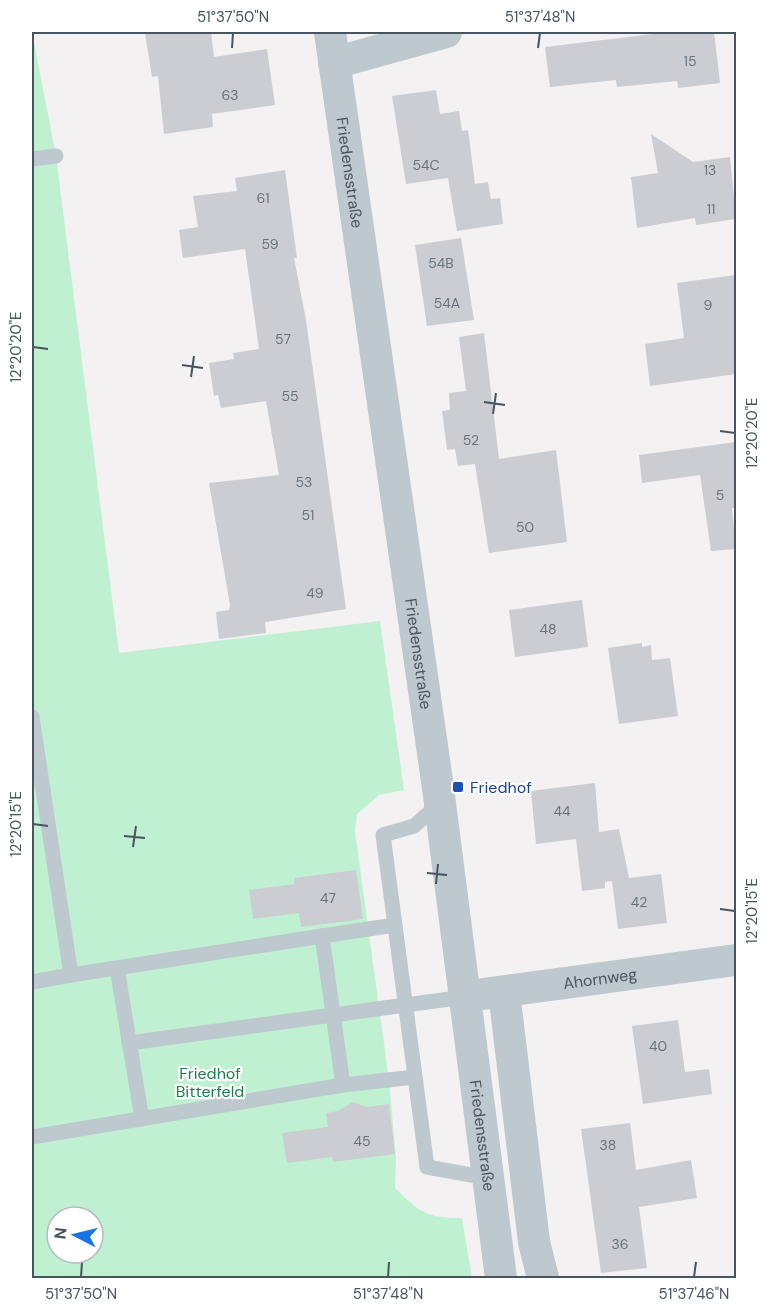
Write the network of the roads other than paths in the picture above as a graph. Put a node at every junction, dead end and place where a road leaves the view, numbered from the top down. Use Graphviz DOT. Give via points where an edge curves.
graph roads {
  1 [pos="330,32"];
  2 [pos="446,32"];
  3 [pos="334,63"];
  4 [pos="56,156"];
  5 [pos="32,159"];
  6 [pos="32,717"];
  7 [pos="440,803"];
  8 [pos="395,925"];
  9 [pos="322,936"];
  10 [pos="736,960"];
  11 [pos="117,968"];
  12 [pos="71,975"];
  13 [pos="32,982"];
  14 [pos="504,992"];
  15 [pos="464,997"];
  16 [pos="405,1005"];
  17 [pos="333,1015"];
  18 [pos="129,1043"];
  19 [pos="415,1077"];
  20 [pos="343,1085"];
  21 [pos="142,1119"];
  22 [pos="32,1137"];
  23 [pos="488,1178"];
  24 [pos="501,1278"];
  25 [pos="543,1278"];
  1 -- 3 [label="street, Friedensstraße"];
  2 -- 3 [label="street"];
  3 -- 7 [label="street, Friedensstraße"];
  4 -- 5 [label="lane"];
  6 -- 12 [label="lane"];
  7 -- 8 [label="lane" via="414,826 383,835"];
  7 -- 15 [label="street, Friedensstraße"];
  8 -- 9 [label="lane"];
  8 -- 16 [label="lane"];
  9 -- 11 [label="lane"];
  9 -- 17 [label="lane"];
  10 -- 14 [label="street, Ahornweg"];
  11 -- 12 [label="lane"];
  11 -- 18 [label="lane"];
  12 -- 13 [label="lane"];
  14 -- 15 [label="street, Ahornweg"];
  14 -- 25 [label="street" via="534,1242"];
  15 -- 16 [label="lane"];
  15 -- 23 [label="street, Friedensstraße"];
  16 -- 17 [label="lane"];
  16 -- 19 [label="lane"];
  17 -- 18 [label="lane"];
  17 -- 20 [label="lane"];
  18 -- 21 [label="lane"];
  19 -- 20 [label="lane"];
  19 -- 23 [label="lane" via="428,1167"];
  20 -- 21 [label="lane"];
  21 -- 22 [label="lane"];
  23 -- 24 [label="street, Friedensstraße"];
}
